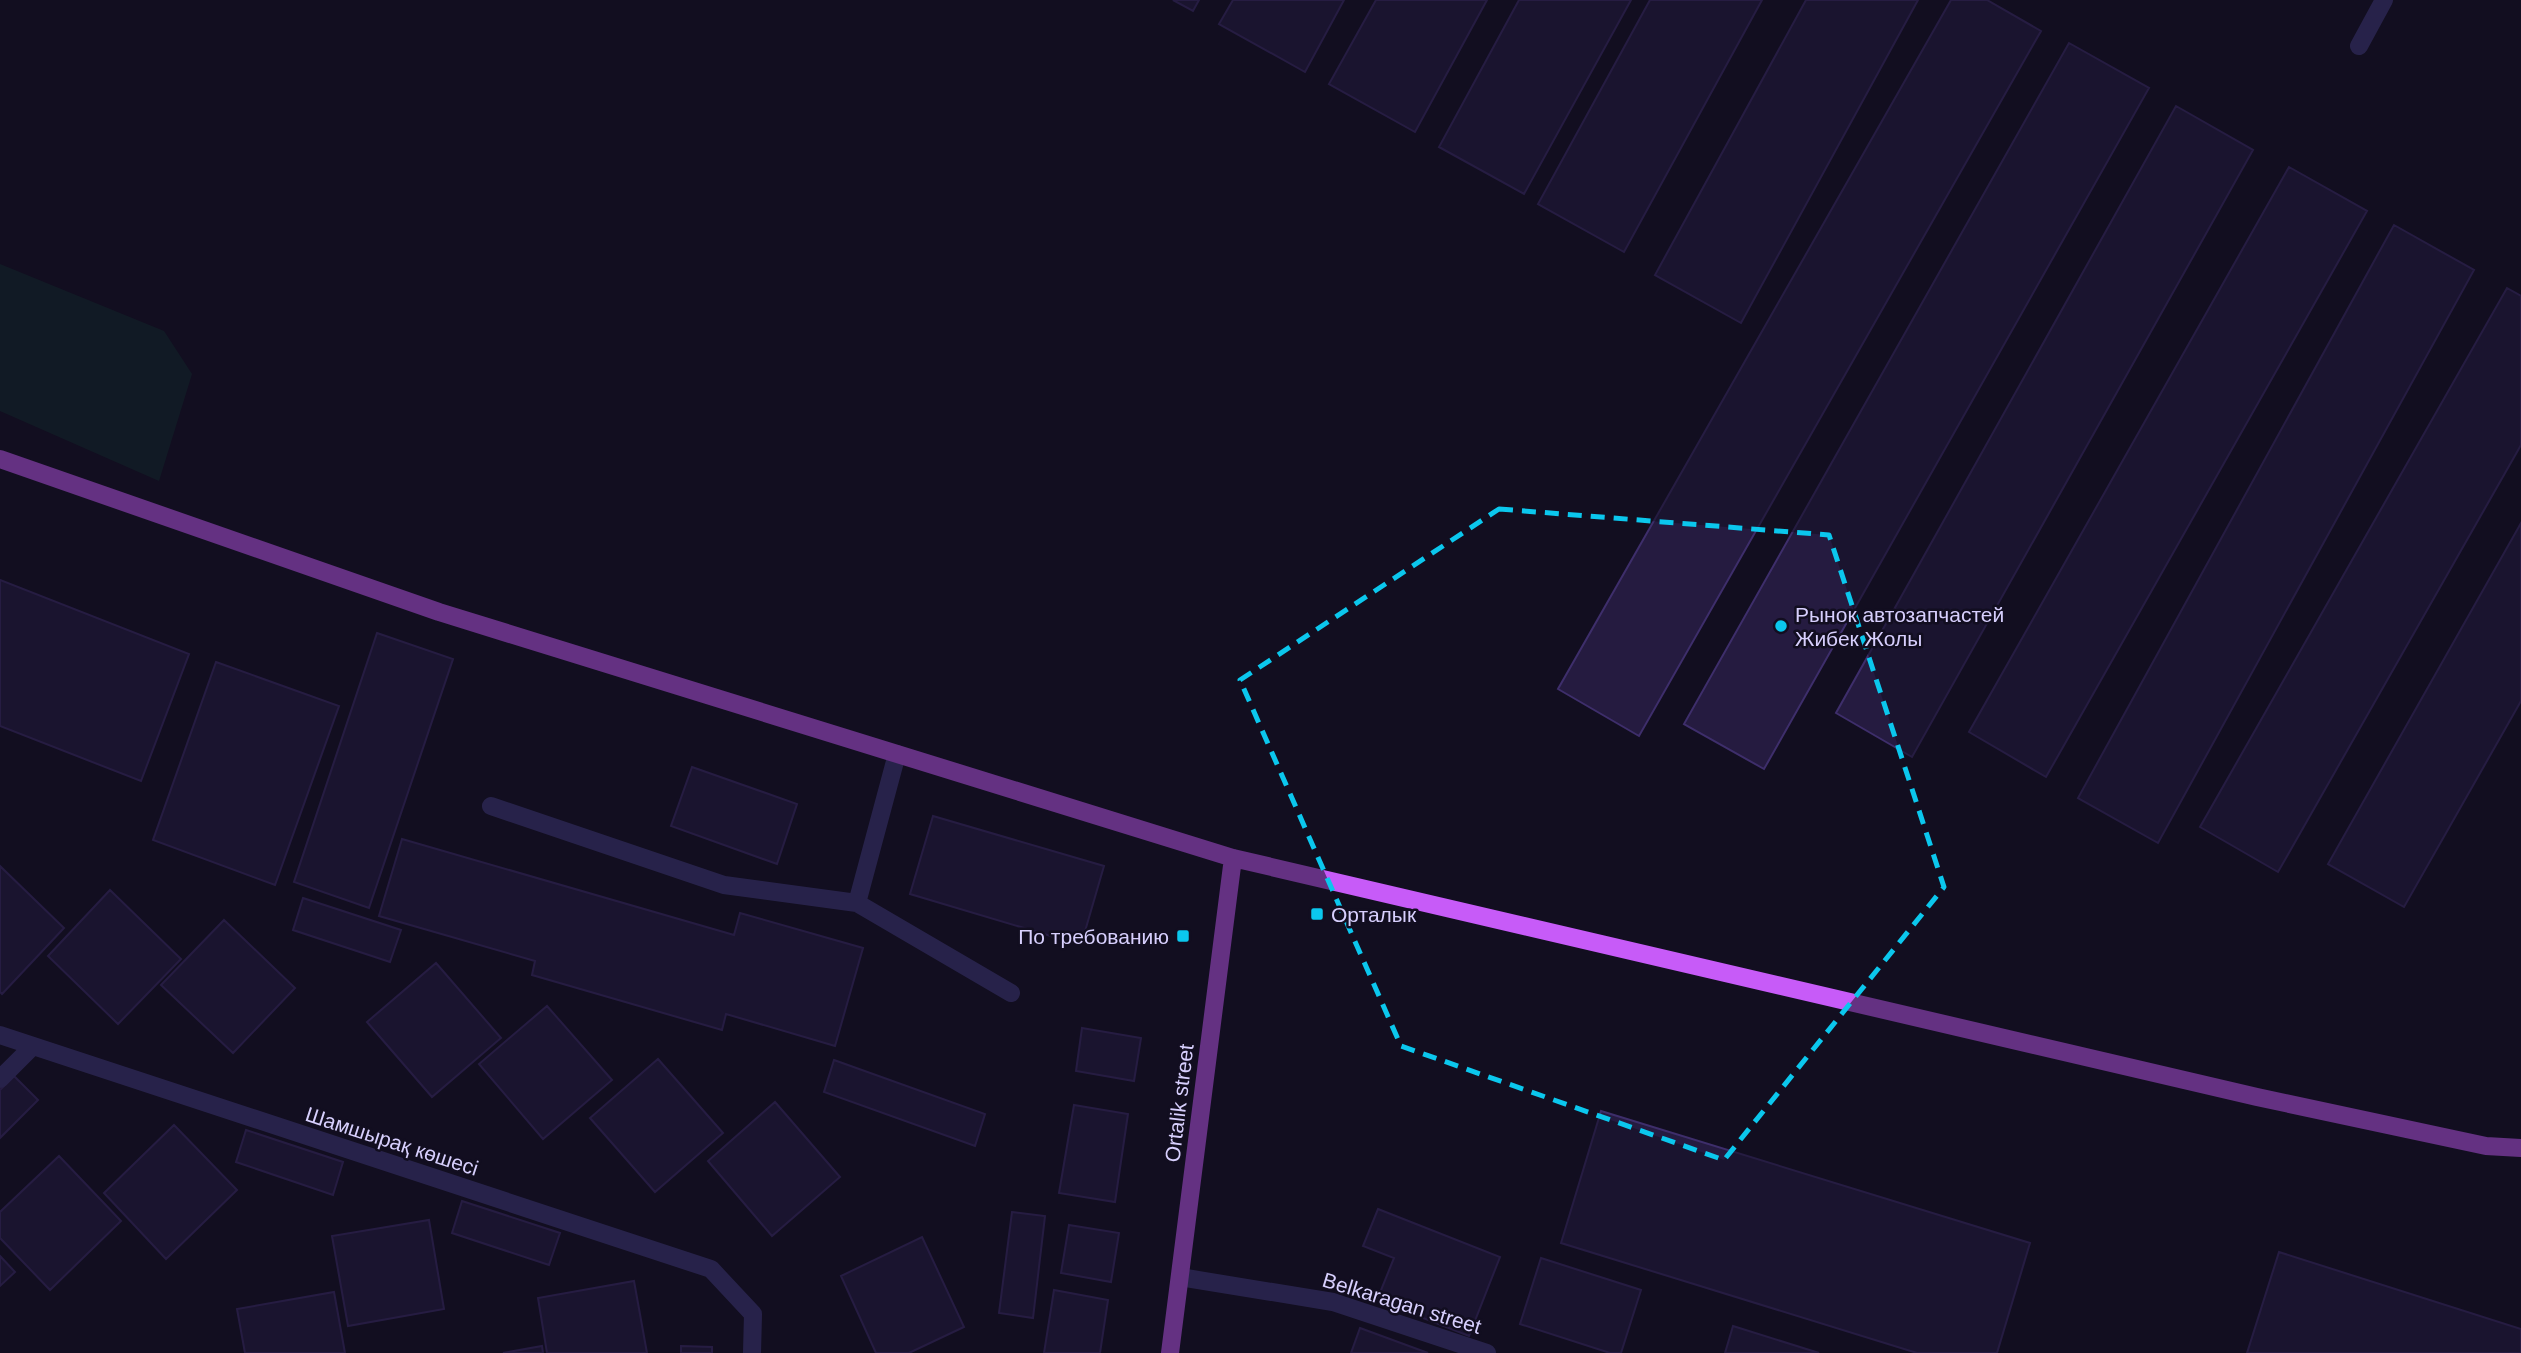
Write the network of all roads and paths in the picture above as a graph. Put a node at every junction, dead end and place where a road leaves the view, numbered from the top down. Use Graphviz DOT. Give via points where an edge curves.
graph roads {
  1 [pos="2384,0"];
  2 [pos="2359,46"];
  3 [pos="0,460"];
  4 [pos="897,754"];
  5 [pos="491,806"];
  6 [pos="1233,858"];
  7 [pos="857,903"];
  8 [pos="1011,993"];
  9 [pos="0,1035"];
  10 [pos="32,1047"];
  11 [pos="0,1079"];
  12 [pos="2521,1149"];
  13 [pos="1180,1277"];
  14 [pos="752,1353"];
  15 [pos="1170,1353"];
  16 [pos="1487,1353"];
  1 -- 2 [label="street"];
  3 -- 4 [label="main road" via="439,612"];
  4 -- 6 [label="main road"];
  4 -- 7 [label="street"];
  5 -- 7 [label="street" via="724,885"];
  6 -- 12 [label="main road" via="2256,1097 2486,1146"];
  6 -- 13 [label="main road, Ortalik street"];
  7 -- 8 [label="street"];
  9 -- 10 [label="street, Шамшырақ көшесі"];
  10 -- 11 [label="street"];
  10 -- 14 [label="street, Шамшырақ көшесі" via="711,1269 754,1314"];
  13 -- 15 [label="main road, Ortalik street"];
  13 -- 16 [label="street, Belkaragan street" via="1333,1303"];
}
